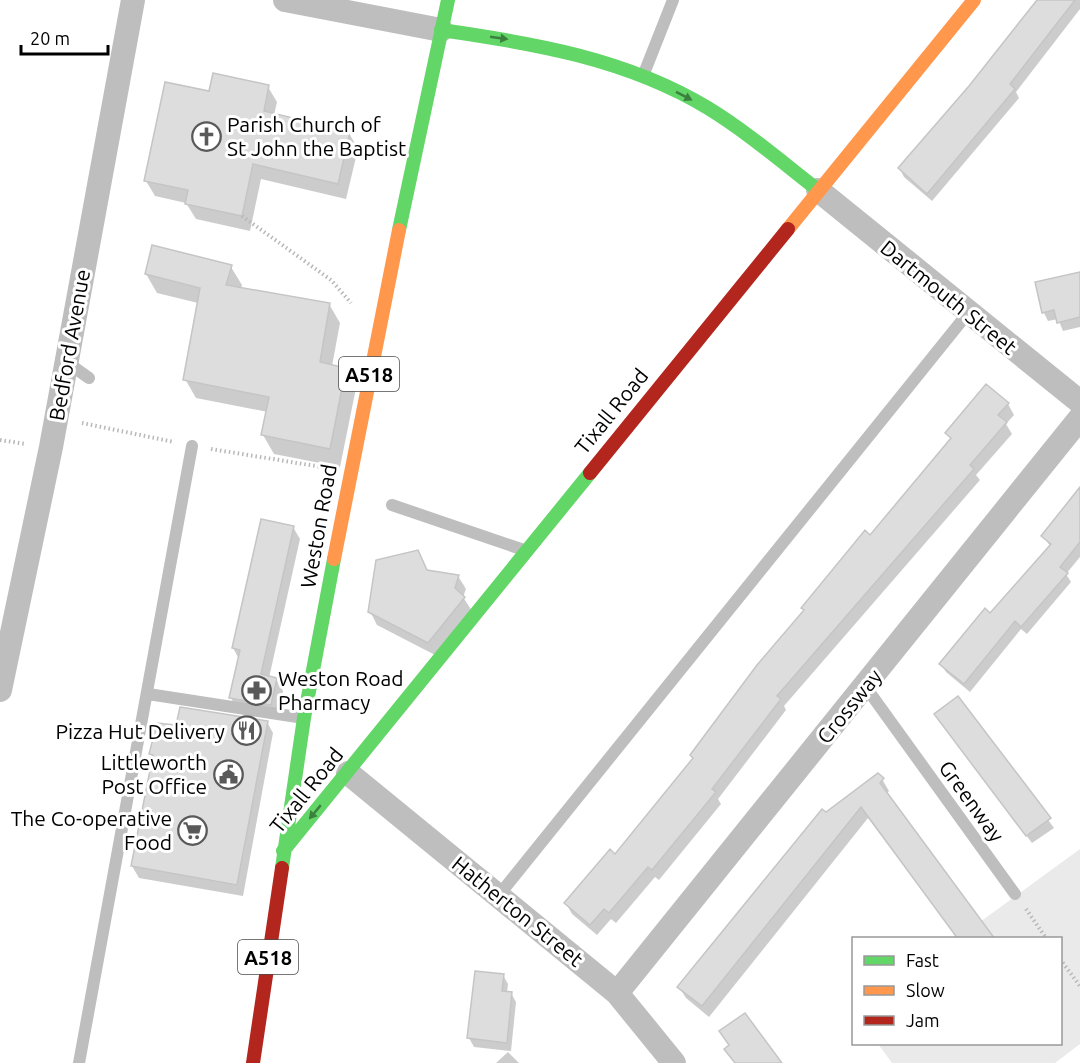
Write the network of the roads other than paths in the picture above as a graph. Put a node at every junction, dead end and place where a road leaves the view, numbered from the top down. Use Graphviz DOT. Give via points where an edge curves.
graph roads {
  1 [pos="133,0"];
  2 [pos="285,0"];
  3 [pos="448,0"];
  4 [pos="673,0"];
  5 [pos="974,0"];
  6 [pos="441,30"];
  7 [pos="643,77"];
  8 [pos="818,190"];
  9 [pos="968,313"];
  10 [pos="65,362"];
  11 [pos="89,378"];
  12 [pos="1080,402"];
  13 [pos="1080,418"];
  14 [pos="192,446"];
  15 [pos="392,505"];
  16 [pos="525,550"];
  17 [pos="865,686"];
  18 [pos="0,690"];
  19 [pos="148,694"];
  20 [pos="304,718"];
  21 [pos="348,773"];
  22 [pos="283,851"];
  23 [pos="1015,894"];
  24 [pos="499,895"];
  25 [pos="617,993"];
  26 [pos="79,1063"];
  27 [pos="253,1063"];
  28 [pos="674,1063"];
  1 -- 10 [label="street, Bedford Avenue"];
  2 -- 6 [label="street"];
  3 -- 6 [label="main road, Weston Road / A518"];
  4 -- 7 [label="lane"];
  5 -- 8 [label="main road, Tixall Road"];
  6 -- 7 [label="main road, one-way" via="515,40"];
  6 -- 20 [label="main road, Weston Road / A518" via="377,333"];
  7 -- 8 [label="main road, one-way" via="708,108"];
  8 -- 9 [label="street, Dartmouth Street"];
  8 -- 16 [label="main road, Tixall Road"];
  9 -- 12 [label="street, Dartmouth Street"];
  9 -- 24 [label="lane"];
  10 -- 11 [label="lane"];
  10 -- 18 [label="street, Bedford Avenue"];
  13 -- 17 [label="street, Crossway"];
  14 -- 19 [label="lane"];
  15 -- 16 [label="lane"];
  16 -- 21 [label="main road, Tixall Road"];
  17 -- 23 [label="lane, Greenway"];
  17 -- 25 [label="street, Crossway"];
  19 -- 20 [label="lane"];
  19 -- 26 [label="lane"];
  20 -- 22 [label="main road, Weston Road / A518"];
  21 -- 22 [label="main road, Tixall Road, one-way"];
  21 -- 24 [label="street, Hatherton Street"];
  22 -- 27 [label="main road, Weston Road / A518"];
  24 -- 25 [label="street, Hatherton Street"];
  25 -- 28 [label="street, Hatherton Street"];
}
